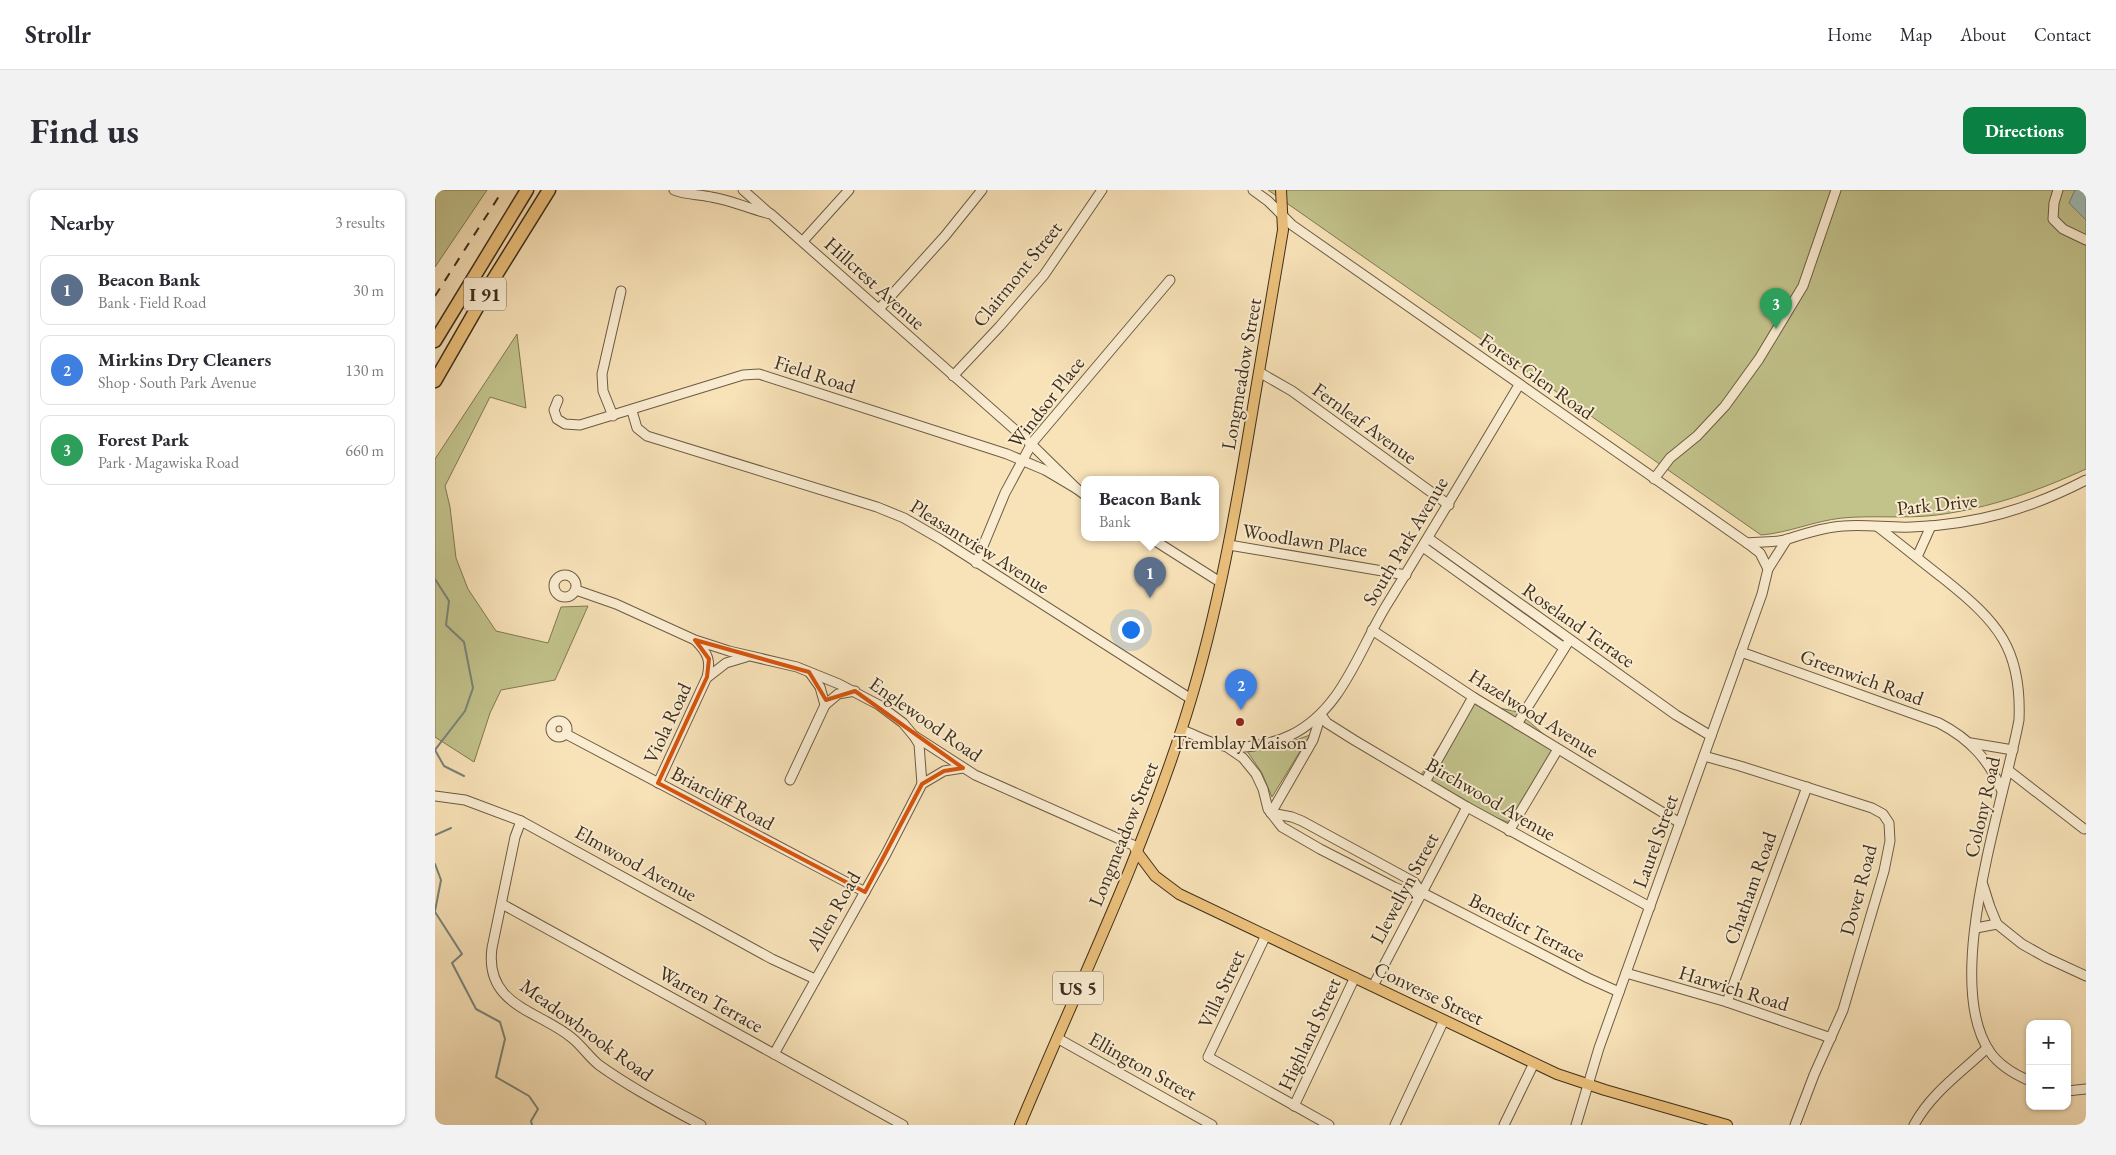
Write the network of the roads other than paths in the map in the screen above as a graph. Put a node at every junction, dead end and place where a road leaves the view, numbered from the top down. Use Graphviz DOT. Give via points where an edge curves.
graph roads {
  1 [pos="527,190"];
  2 [pos="549,190"];
  3 [pos="673,190"];
  4 [pos="743,190"];
  5 [pos="849,190"];
  6 [pos="982,190"];
  7 [pos="1102,190"];
  8 [pos="1253,190"];
  9 [pos="1281,190"];
  10 [pos="1836,190"];
  11 [pos="2058,190"];
  12 [pos="771,214"];
  13 [pos="1281,214"];
  14 [pos="2086,240"];
  15 [pos="803,241"];
  16 [pos="1170,280"];
  17 [pos="621,291"];
  18 [pos="879,309"];
  19 [pos="435,341"];
  20 [pos="1259,372"];
  21 [pos="953,376"];
  22 [pos="435,381"];
  23 [pos="1519,384"];
  24 [pos="558,400"];
  25 [pos="631,411"];
  26 [pos="613,416"];
  27 [pos="1031,444"];
  28 [pos="1022,461"];
  29 [pos="1654,479"];
  30 [pos="2086,480"];
  31 [pos="1077,489"];
  32 [pos="1081,492"];
  33 [pos="1449,505"];
  34 [pos="1878,526"];
  35 [pos="1931,526"];
  36 [pos="1428,538"];
  37 [pos="1787,540"];
  38 [pos="1155,541"];
  39 [pos="1747,543"];
  40 [pos="1229,545"];
  41 [pos="1423,547"];
  42 [pos="1917,557"];
  43 [pos="976,563"];
  44 [pos="1768,569"];
  45 [pos="1406,574"];
  46 [pos="1221,582"];
  47 [pos="575,590"];
  48 [pos="1372,630"];
  49 [pos="695,640"];
  50 [pos="1567,644"];
  51 [pos="1741,652"];
  52 [pos="753,656"];
  53 [pos="809,672"];
  54 [pos="707,677"];
  55 [pos="855,691"];
  56 [pos="1473,697"];
  57 [pos="1191,699"];
  58 [pos="825,705"];
  59 [pos="1321,715"];
  60 [pos="1517,724"];
  61 [pos="1182,730"];
  62 [pos="566,734"];
  63 [pos="913,734"];
  64 [pos="1711,736"];
  65 [pos="1969,742"];
  66 [pos="1227,747"];
  67 [pos="1558,749"];
  68 [pos="2013,750"];
  69 [pos="1704,756"];
  70 [pos="963,768"];
  71 [pos="2008,770"];
  72 [pos="790,780"];
  73 [pos="1425,782"];
  74 [pos="658,783"];
  75 [pos="922,784"];
  76 [pos="1807,787"];
  77 [pos="2002,791"];
  78 [pos="435,796"];
  79 [pos="1467,807"];
  80 [pos="1271,813"];
  81 [pos="521,821"];
  82 [pos="1680,823"];
  83 [pos="2085,828"];
  84 [pos="1509,831"];
  85 [pos="1137,852"];
  86 [pos="1983,884"];
  87 [pos="865,892"];
  88 [pos="1421,892"];
  89 [pos="502,904"];
  90 [pos="1650,907"];
  91 [pos="1997,924"];
  92 [pos="1975,928"];
  93 [pos="1266,935"];
  94 [pos="1626,973"];
  95 [pos="2086,976"];
  96 [pos="1355,977"];
  97 [pos="815,979"];
  98 [pos="1373,986"];
  99 [pos="1619,992"];
  100 [pos="1727,1002"];
  101 [pos="1445,1020"];
  102 [pos="1057,1038"];
  103 [pos="1831,1038"];
  104 [pos="1987,1048"];
  105 [pos="774,1054"];
  106 [pos="1534,1063"];
  107 [pos="2026,1079"];
  108 [pos="1587,1085"];
  109 [pos="2086,1089"];
  110 [pos="2071,1091"];
  111 [pos="1295,1106"];
  112 [pos="701,1125"];
  113 [pos="903,1125"];
  114 [pos="1020,1125"];
  115 [pos="1212,1125"];
  116 [pos="1329,1125"];
  117 [pos="1395,1125"];
  118 [pos="1504,1125"];
  119 [pos="1576,1125"];
  120 [pos="1727,1125"];
  121 [pos="1795,1125"];
  122 [pos="1914,1125"];
  1 -- 19 [label="highway, I 91"];
  2 -- 22 [label="highway, I 91"];
  3 -- 12 [label="street, Hillcrest Avenue" via="711,196"];
  4 -- 12 [label="street"];
  5 -- 15 [label="street"];
  6 -- 18 [label="street"];
  7 -- 21 [label="street, Clairmont Street" via="1043,275"];
  8 -- 13 [label="street, Forest Glen Road"];
  9 -- 13 [label="main road, Longmeadow Street / US 5"];
  10 -- 29 [label="street" via="1803,286 1759,359 1707,427"];
  11 -- 14 [label="street" via="2053,219 2063,229"];
  12 -- 15 [label="street, Hillcrest Avenue"];
  13 -- 20 [label="main road, Longmeadow Street / US 5" via="1283,230"];
  13 -- 23 [label="street, Forest Glen Road" via="1291,225"];
  15 -- 18 [label="street, Hillcrest Avenue"];
  16 -- 27 [label="street, Windsor Place"];
  17 -- 26 [label="street" via="602,374 603,391"];
  18 -- 21 [label="street, Hillcrest Avenue"];
  20 -- 33 [label="street, Fernleaf Avenue" via="1292,391"];
  20 -- 40 [label="main road, Longmeadow Street / US 5"];
  21 -- 27 [label="street, Hillcrest Avenue"];
  23 -- 29 [label="street, Forest Glen Road"];
  23 -- 33 [label="street, South Park Avenue"];
  24 -- 26 [label="street, Field Road" via="555,415 565,424 579,425"];
  25 -- 26 [label="street, Field Road"];
  25 -- 28 [label="street, Field Road" via="753,374"];
  25 -- 43 [label="street, Pleasantview Avenue" via="637,428 647,436 893,513"];
  27 -- 28 [label="street, Windsor Place"];
  27 -- 31 [label="street, Field Road"];
  28 -- 31 [label="street, Field Road"];
  28 -- 43 [label="street, Windsor Place"];
  29 -- 39 [label="street, Forest Glen Road"];
  30 -- 35 [label="street, Park Drive" via="2021,509"];
  31 -- 32 [label="street, Field Road"];
  33 -- 36 [label="street, South Park Avenue"];
  34 -- 35 [label="street, Park Drive"];
  34 -- 37 [label="street, Park Drive" via="1844,526 1796,535"];
  34 -- 42 [label="street, Colony Road"];
  35 -- 42 [label="street"];
  36 -- 41 [label="street, South Park Avenue"];
  36 -- 50 [label="street, Roseland Terrace"];
  37 -- 39 [label="street, Park Drive"];
  37 -- 44 [label="street"];
  38 -- 46 [label="street"];
  39 -- 44 [label="street, Forest Glen Road" via="1760,553"];
  40 -- 45 [label="street, Woodlawn Place"];
  40 -- 46 [label="main road, Longmeadow Street / US 5"];
  41 -- 45 [label="street, South Park Avenue"];
  41 -- 50 [label="street"];
  42 -- 68 [label="street, Colony Road" via="1983,612 2010,654 2017,673 2020,699"];
  43 -- 57 [label="street, Pleasantview Avenue"];
  44 -- 51 [label="street, Laurel Street"];
  45 -- 48 [label="street, South Park Avenue"];
  46 -- 57 [label="main road, Longmeadow Street / US 5"];
  47 -- 49 [label="street, Englewood Road" via="616,604"];
  48 -- 56 [label="street, Hazelwood Avenue"];
  48 -- 59 [label="street, South Park Avenue" via="1344,685"];
  49 -- 52 [label="street, Englewood Road"];
  49 -- 54 [label="street, Viola Road" via="709,658"];
  50 -- 60 [label="street"];
  50 -- 64 [label="street, Roseland Terrace"];
  51 -- 64 [label="street, Laurel Street"];
  51 -- 65 [label="street, Greenwich Road" via="1939,723"];
  52 -- 53 [label="street, Englewood Road"];
  52 -- 54 [label="street, Viola Road" via="726,663"];
  53 -- 55 [label="street, Englewood Road"];
  53 -- 58 [label="street" via="821,688"];
  54 -- 74 [label="street, Viola Road"];
  55 -- 58 [label="street" via="838,694"];
  55 -- 63 [label="street, Englewood Road" via="895,716"];
  56 -- 60 [label="street, Hazelwood Avenue"];
  56 -- 73 [label="street"];
  57 -- 61 [label="main road, Longmeadow Street / US 5"];
  58 -- 72 [label="street"];
  59 -- 66 [label="street, South Park Avenue" via="1278,741"];
  59 -- 73 [label="street, Birchwood Avenue" via="1327,723"];
  59 -- 80 [label="street, South Park Avenue" via="1313,740"];
  60 -- 67 [label="street, Hazelwood Avenue"];
  61 -- 66 [label="street, South Park Avenue"];
  61 -- 85 [label="main road, Longmeadow Street / US 5"];
  62 -- 74 [label="street, Briarcliff Road"];
  63 -- 70 [label="street, Englewood Road"];
  63 -- 75 [label="street" via="919,744"];
  64 -- 69 [label="street, Laurel Street"];
  65 -- 68 [label="street, Greenwich Road"];
  65 -- 77 [label="street, Greenwich Road" via="1994,772"];
  66 -- 80 [label="street, Benedict Terrace" via="1243,758 1256,774"];
  67 -- 82 [label="street, Hazelwood Avenue"];
  67 -- 84 [label="street"];
  68 -- 71 [label="street, Colony Road"];
  69 -- 76 [label="street, Dover Road"];
  69 -- 82 [label="street, Laurel Street"];
  70 -- 75 [label="street" via="944,771"];
  70 -- 85 [label="street, Englewood Road" via="1133,845"];
  71 -- 77 [label="street, Colony Road"];
  71 -- 83 [label="street"];
  73 -- 79 [label="street, Birchwood Avenue"];
  74 -- 87 [label="street, Briarcliff Road"];
  75 -- 87 [label="street, Allen Road"];
  76 -- 100 [label="street, Chatham Road"];
  76 -- 103 [label="street, Dover Road" via="1878,811 1888,819 1890,831 1884,871 1843,1010"];
  77 -- 86 [label="street, Colony Road"];
  78 -- 81 [label="street, Elmwood Avenue" via="465,800"];
  79 -- 84 [label="street, Birchwood Avenue"];
  79 -- 88 [label="street, Llewellyn Street"];
  80 -- 88 [label="street, Benedict Terrace" via="1302,821 1396,871 1414,882"];
  80 -- 88 [label="street, Benedict Terrace" via="1282,827 1320,849 1408,893"];
  81 -- 89 [label="street, Meadowbrook Road"];
  81 -- 97 [label="street, Elmwood Avenue" via="772,959"];
  82 -- 90 [label="street, Laurel Street"];
  84 -- 90 [label="street, Birchwood Avenue"];
  85 -- 93 [label="main road, Converse Street" via="1155,876 1174,891"];
  85 -- 102 [label="main road, Longmeadow Street / US 5"];
  86 -- 91 [label="street"];
  86 -- 92 [label="street, Colony Road"];
  87 -- 97 [label="street, Allen Road"];
  88 -- 98 [label="street, Llewellyn Street"];
  88 -- 99 [label="street, Benedict Terrace"];
  89 -- 105 [label="street, Warren Terrace"];
  89 -- 112 [label="street, Meadowbrook Road" via="491,965 496,981 506,995 528,1013 573,1038 607,1070"];
  90 -- 94 [label="street, Laurel Street"];
  91 -- 92 [label="street"];
  91 -- 95 [label="street" via="2022,944"];
  92 -- 104 [label="street, Colony Road" via="1973,1002"];
  93 -- 96 [label="main road, Converse Street"];
  93 -- 111 [label="street, Villa Street" via="1208,1057"];
  94 -- 99 [label="street, Laurel Street"];
  94 -- 100 [label="street, Harwich Road"];
  96 -- 98 [label="main road, Converse Street"];
  96 -- 111 [label="street, Highland Street"];
  97 -- 105 [label="street, Allen Road"];
  98 -- 101 [label="main road, Converse Street"];
  99 -- 108 [label="street, Laurel Street"];
  100 -- 103 [label="street, Harwich Road"];
  101 -- 106 [label="main road, Converse Street"];
  101 -- 117 [label="street"];
  102 -- 114 [label="main road, Longmeadow Street / US 5"];
  102 -- 115 [label="street, Ellington Street"];
  103 -- 121 [label="street, Dover Road"];
  104 -- 107 [label="street, Colony Road" via="2001,1063"];
  104 -- 122 [label="street" via="1937,1093"];
  105 -- 113 [label="street, Warren Terrace"];
  106 -- 108 [label="main road, Converse Street"];
  106 -- 118 [label="street"];
  108 -- 119 [label="street, Laurel Street"];
  108 -- 120 [label="main road, Converse Street"];
  109 -- 110 [label="street"];
  111 -- 116 [label="street"];
}
